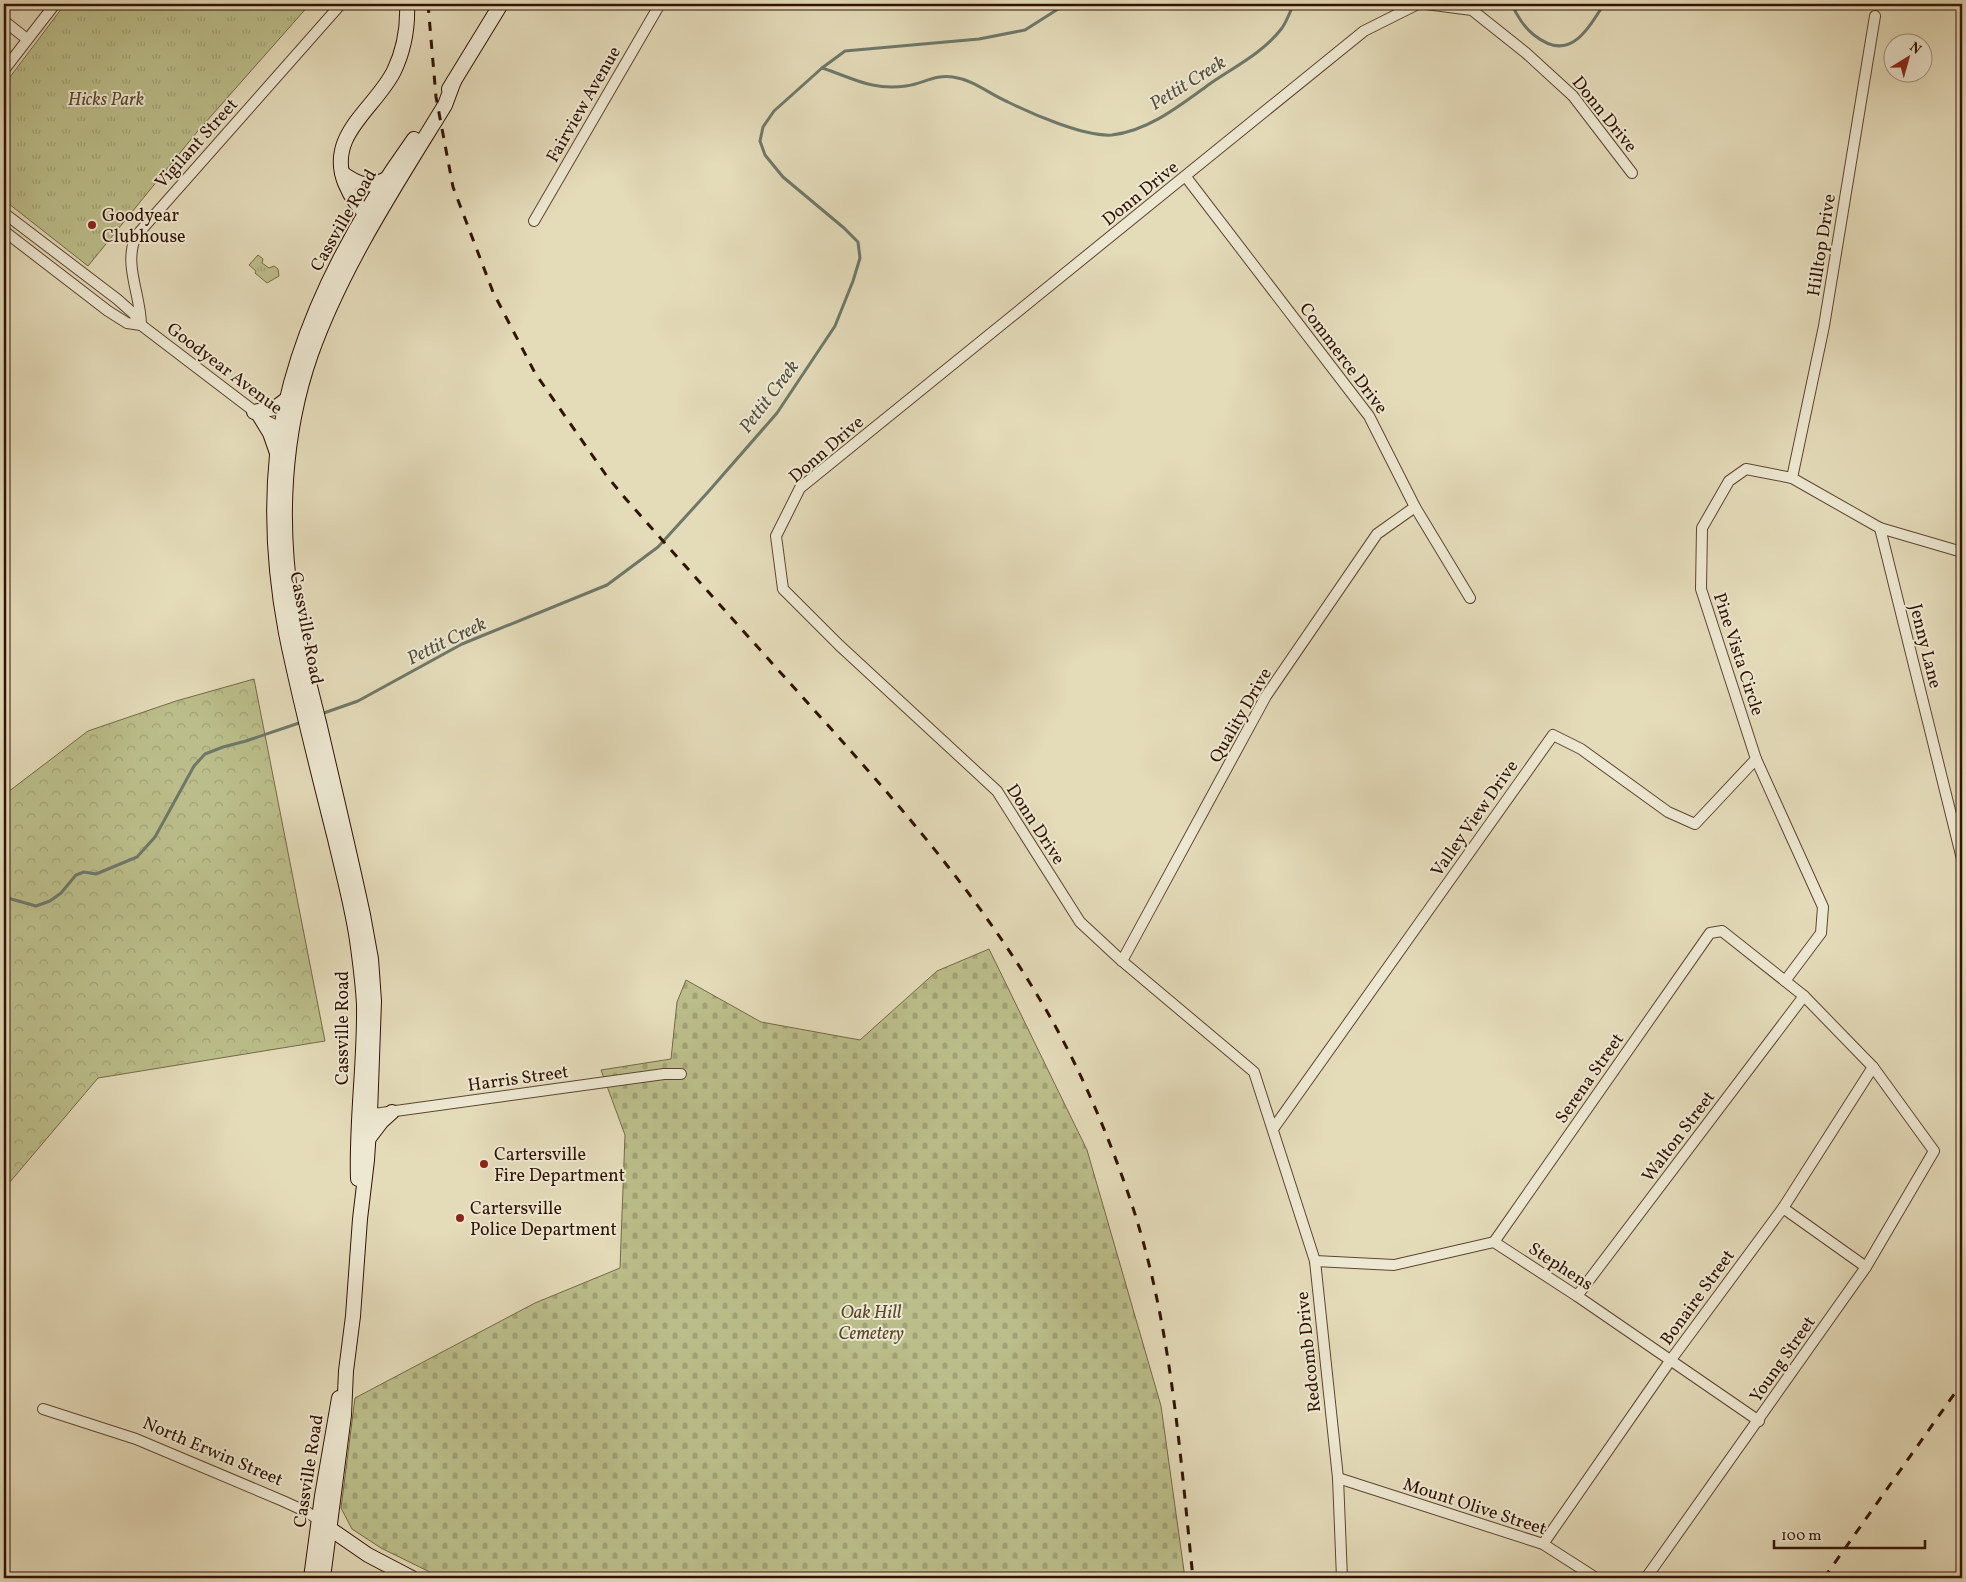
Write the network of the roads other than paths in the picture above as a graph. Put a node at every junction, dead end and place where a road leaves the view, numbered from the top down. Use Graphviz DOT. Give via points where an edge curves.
graph roads {
  1 [pos="54,4"];
  2 [pos="341,4"];
  3 [pos="408,4"];
  4 [pos="500,4"];
  5 [pos="660,4"];
  6 [pos="1418,4"];
  7 [pos="1426,4"];
  8 [pos="1875,16"];
  9 [pos="4,21"];
  10 [pos="27,39"];
  11 [pos="4,70"];
  12 [pos="454,81"];
  13 [pos="342,173"];
  14 [pos="1632,173"];
  15 [pos="1186,177"];
  16 [pos="389,178"];
  17 [pos="4,213"];
  18 [pos="370,218"];
  19 [pos="534,221"];
  20 [pos="4,231"];
  21 [pos="141,325"];
  22 [pos="287,399"];
  23 [pos="257,414"];
  24 [pos="286,431"];
  25 [pos="277,454"];
  26 [pos="1792,478"];
  27 [pos="1415,507"];
  28 [pos="1880,528"];
  29 [pos="1962,552"];
  30 [pos="1470,598"];
  31 [pos="292,636"];
  32 [pos="1756,760"];
  33 [pos="1962,859"];
  34 [pos="1122,961"];
  35 [pos="1785,981"];
  36 [pos="1804,996"];
  37 [pos="1873,1067"];
  38 [pos="681,1074"];
  39 [pos="392,1112"];
  40 [pos="365,1114"];
  41 [pos="1273,1129"];
  42 [pos="369,1138"];
  43 [pos="1782,1208"];
  44 [pos="360,1218"];
  45 [pos="1494,1242"];
  46 [pos="1315,1261"];
  47 [pos="1866,1267"];
  48 [pos="1577,1296"];
  49 [pos="1670,1361"];
  50 [pos="43,1409"];
  51 [pos="1759,1421"];
  52 [pos="1338,1478"];
  53 [pos="324,1524"];
  54 [pos="1544,1544"];
  55 [pos="311,1578"];
  56 [pos="323,1578"];
  57 [pos="412,1578"];
  58 [pos="1342,1578"];
  59 [pos="1596,1578"];
  60 [pos="1646,1578"];
  1 -- 10 [label="street"];
  2 -- 21 [label="street, Vigilant Street" via="136,236 131,265"];
  3 -- 13 [label="main road" via="407,26 398,61 382,90 348,134 341,154"];
  4 -- 12 [label="main road, Cassville Road"];
  5 -- 19 [label="street, Fairview Avenue"];
  6 -- 15 [label="street, Donn Drive" via="1364,31"];
  7 -- 14 [label="street, Donn Drive" via="1472,10 1526,53 1573,96"];
  8 -- 26 [label="street, Hilltop Drive" via="1824,326"];
  9 -- 10 [label="street"];
  10 -- 11 [label="street"];
  12 -- 16 [label="main road, Cassville Road"];
  12 -- 18 [label="main road, Cassville Road" via="445,104"];
  13 -- 16 [label="main road" via="368,185"];
  13 -- 18 [label="main road" via="352,196"];
  15 -- 27 [label="street, Commerce Drive" via="1369,416"];
  15 -- 34 [label="street, Donn Drive" via="800,488 776,536 782,589 998,791 1080,922"];
  16 -- 18 [label="main road, Cassville Road"];
  17 -- 21 [label="street, Goodyear Avenue" via="117,299"];
  18 -- 22 [label="main road, Cassville Road" via="326,287"];
  18 -- 24 [label="main road, Cassville Road" via="319,334"];
  20 -- 21 [label="street, Goodyear Avenue" via="108,310 127,322"];
  21 -- 23 [label="street, Goodyear Avenue"];
  22 -- 23 [label="main road" via="275,408"];
  22 -- 24 [label="main road, Cassville Road"];
  23 -- 24 [label="street, Goodyear Avenue"];
  23 -- 25 [label="main road" via="270,433"];
  24 -- 25 [label="main road, Cassville Road"];
  24 -- 31 [label="main road, Cassville Road" via="286,540"];
  25 -- 31 [label="main road, Cassville Road" via="275,545 279,590"];
  26 -- 28 [label="street, Pine Vista Circle"];
  26 -- 32 [label="street, Pine Vista Circle" via="1746,469 1729,481 1702,528 1701,589"];
  27 -- 30 [label="street, Commerce Drive"];
  27 -- 34 [label="street, Quality Drive" via="1377,534 1266,696"];
  28 -- 29 [label="street, Pine Vista Circle"];
  28 -- 33 [label="street, Jenny Lane"];
  31 -- 40 [label="main road, Cassville Road" via="363,915 371,959 374,1001"];
  32 -- 35 [label="street, Pine Vista Circle" via="1823,907 1821,933"];
  32 -- 41 [label="street, Valley View Drive" via="1695,824 1668,812 1581,749 1553,735"];
  34 -- 41 [label="street, Donn Drive" via="1254,1072"];
  35 -- 36 [label="street"];
  35 -- 45 [label="street, Serena Street" via="1722,931 1710,933"];
  36 -- 37 [label="street"];
  36 -- 48 [label="street, Walton Street"];
  37 -- 43 [label="street, Bonaire Street"];
  37 -- 47 [label="street, Young Street" via="1934,1151"];
  38 -- 39 [label="street, Harris Street"];
  39 -- 40 [label="street, Harris Street"];
  39 -- 42 [label="main road"];
  40 -- 42 [label="main road, Cassville Road"];
  40 -- 44 [label="main road, Cassville Road" via="358,1160"];
  41 -- 46 [label="street, Redcomb Drive"];
  42 -- 44 [label="main road, Cassville Road"];
  43 -- 47 [label="street"];
  43 -- 49 [label="street, Bonaire Street"];
  44 -- 53 [label="main road, Cassville Road" via="344,1415"];
  45 -- 46 [label="street" via="1394,1265"];
  45 -- 48 [label="street, Stephens"];
  46 -- 52 [label="street, Redcomb Drive"];
  47 -- 51 [label="street, Young Street"];
  48 -- 49 [label="street, Stephens"];
  49 -- 51 [label="street, Stephens"];
  49 -- 54 [label="street, Bonaire Street"];
  50 -- 53 [label="street, North Erwin Street" via="136,1439 308,1512"];
  51 -- 60 [label="street, Young Street"];
  52 -- 54 [label="street, Mount Olive Street"];
  52 -- 58 [label="street, Redcomb Drive"];
  53 -- 55 [label="main road, Cassville Road"];
  53 -- 56 [label="main road, Cassville Road"];
  53 -- 57 [label="main road, North Erwin Street" via="368,1555"];
  54 -- 59 [label="street, Mount Olive Street"];
}
